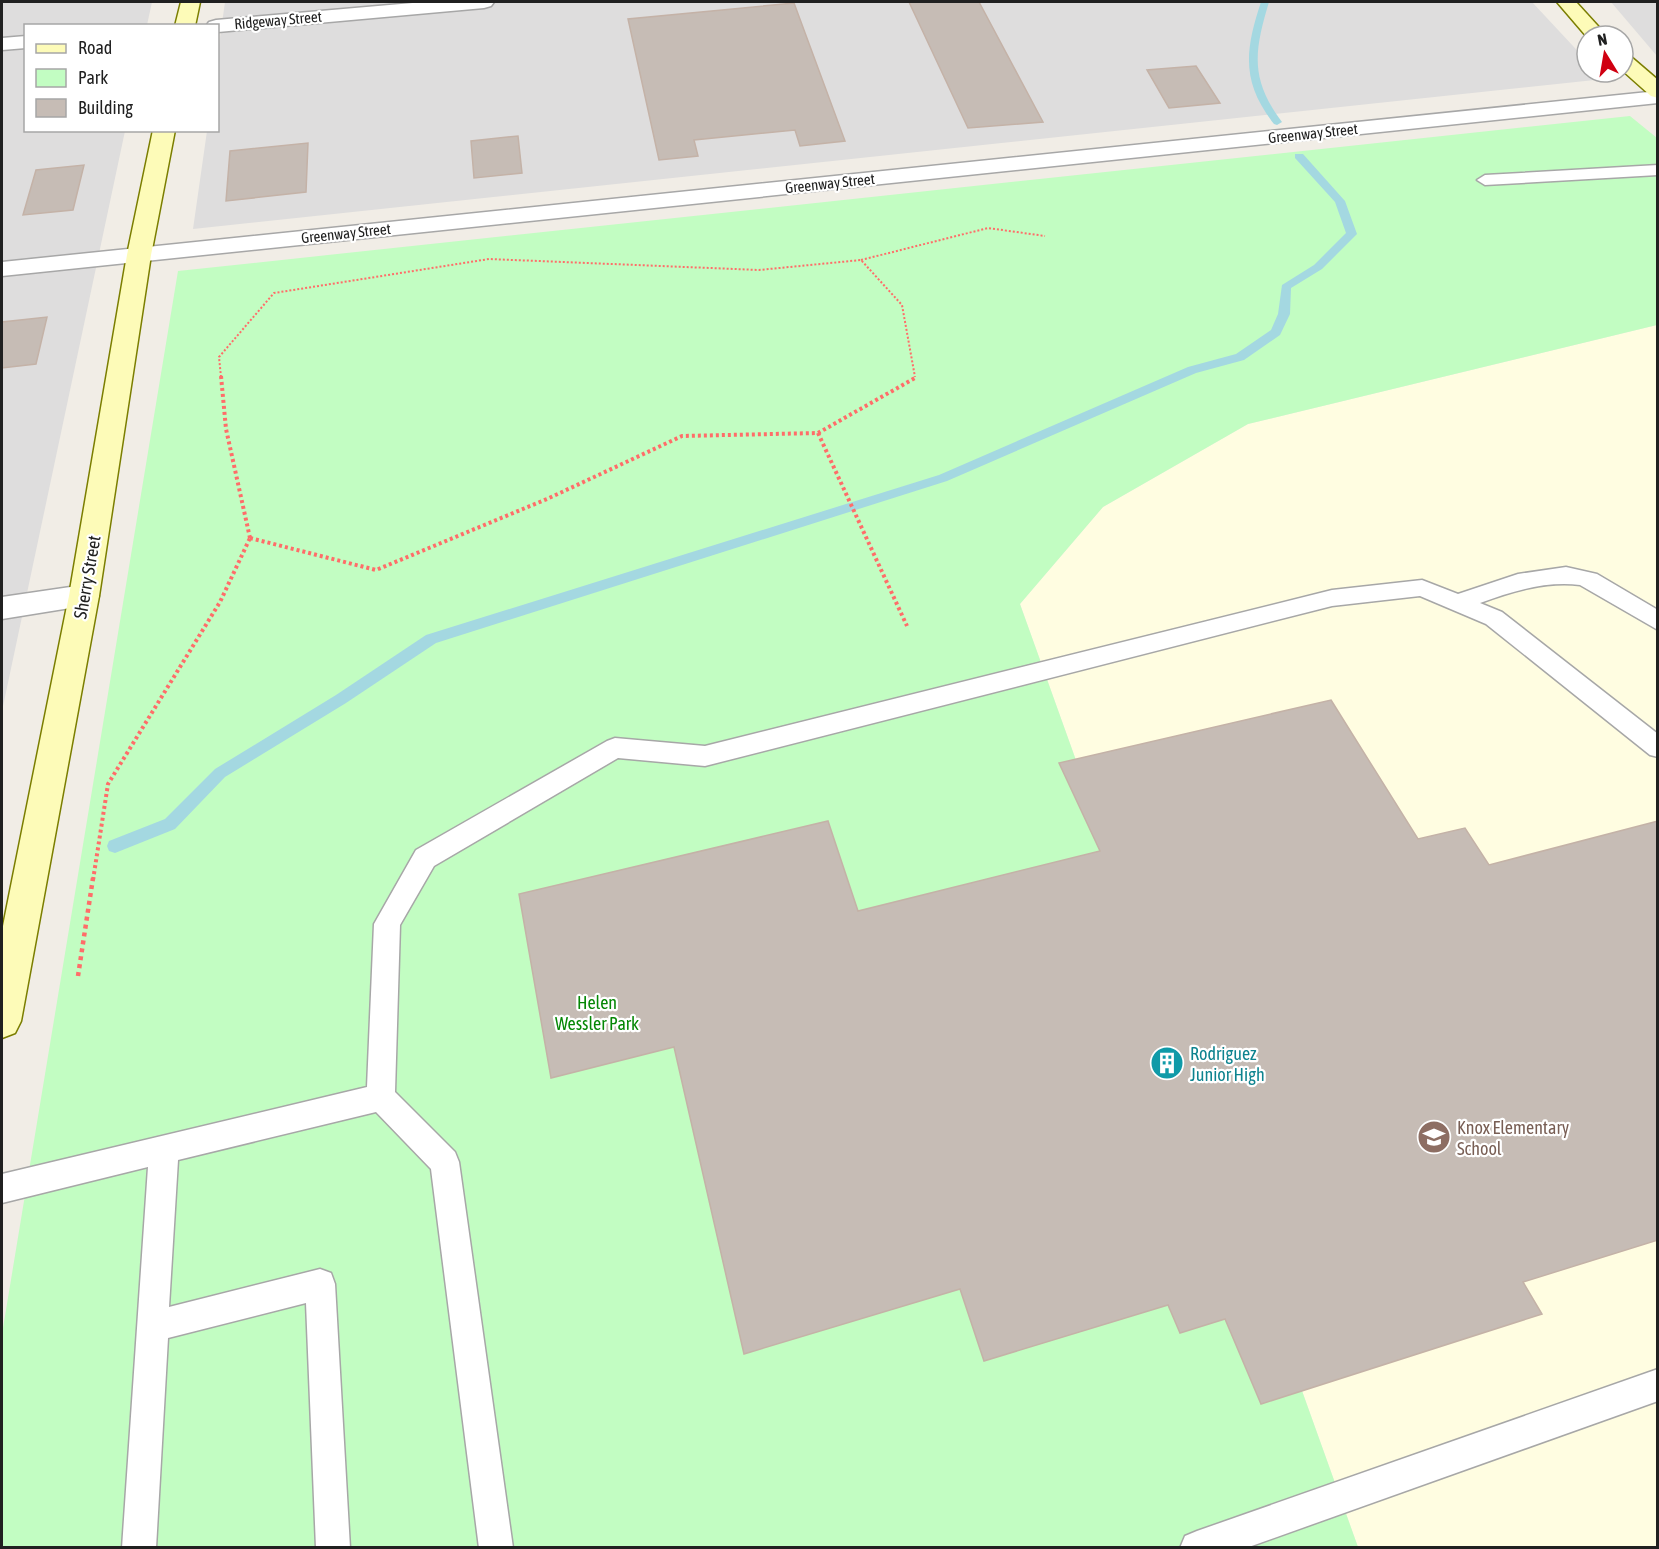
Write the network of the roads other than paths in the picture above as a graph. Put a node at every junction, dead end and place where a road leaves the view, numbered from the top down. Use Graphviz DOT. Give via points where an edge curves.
graph roads {
  1 [pos="190,2"];
  2 [pos="484,2"];
  3 [pos="1566,2"];
  4 [pos="185,24"];
  5 [pos="1586,24"];
  6 [pos="219,26"];
  7 [pos="24,42"];
  8 [pos="2,44"];
  9 [pos="1635,71"];
  10 [pos="1658,92"];
  11 [pos="1658,97"];
  12 [pos="164,132"];
  13 [pos="1658,170"];
  14 [pos="1485,180"];
  15 [pos="139,255"];
  16 [pos="2,269"];
  17 [pos="84,596"];
  18 [pos="1457,603"];
  19 [pos="2,608"];
  20 [pos="1658,622"];
  21 [pos="1658,748"];
  22 [pos="2,1021"];
  23 [pos="381,1097"];
  24 [pos="164,1149"];
  25 [pos="2,1188"];
  26 [pos="152,1327"];
  27 [pos="1658,1385"];
  28 [pos="139,1548"];
  29 [pos="333,1548"];
  30 [pos="496,1548"];
  31 [pos="1197,1548"];
  1 -- 4 [label="street"];
  2 -- 6 [label="street, Ridgeway Street"];
  3 -- 5 [label="street"];
  7 -- 8 [label="street"];
  9 -- 10 [label="street"];
  11 -- 15 [label="street, Greenway Street"];
  12 -- 15 [label="street, Sherry Street"];
  13 -- 14 [label="lane"];
  15 -- 16 [label="street, Greenway Street"];
  15 -- 17 [label="street, Sherry Street"];
  17 -- 19 [label="street"];
  17 -- 22 [label="street, Sherry Street"];
  18 -- 20 [label="lane" via="1535,577 1583,577"];
  18 -- 21 [label="lane" via="1494,618"];
  18 -- 23 [label="lane" via="1422,588 1332,598 705,756 615,748 425,858 387,924"];
  23 -- 24 [label="lane"];
  23 -- 30 [label="lane" via="446,1162"];
  24 -- 25 [label="lane"];
  24 -- 26 [label="lane"];
  26 -- 28 [label="lane"];
  26 -- 29 [label="lane" via="320,1284"];
  27 -- 31 [label="lane"];
}
